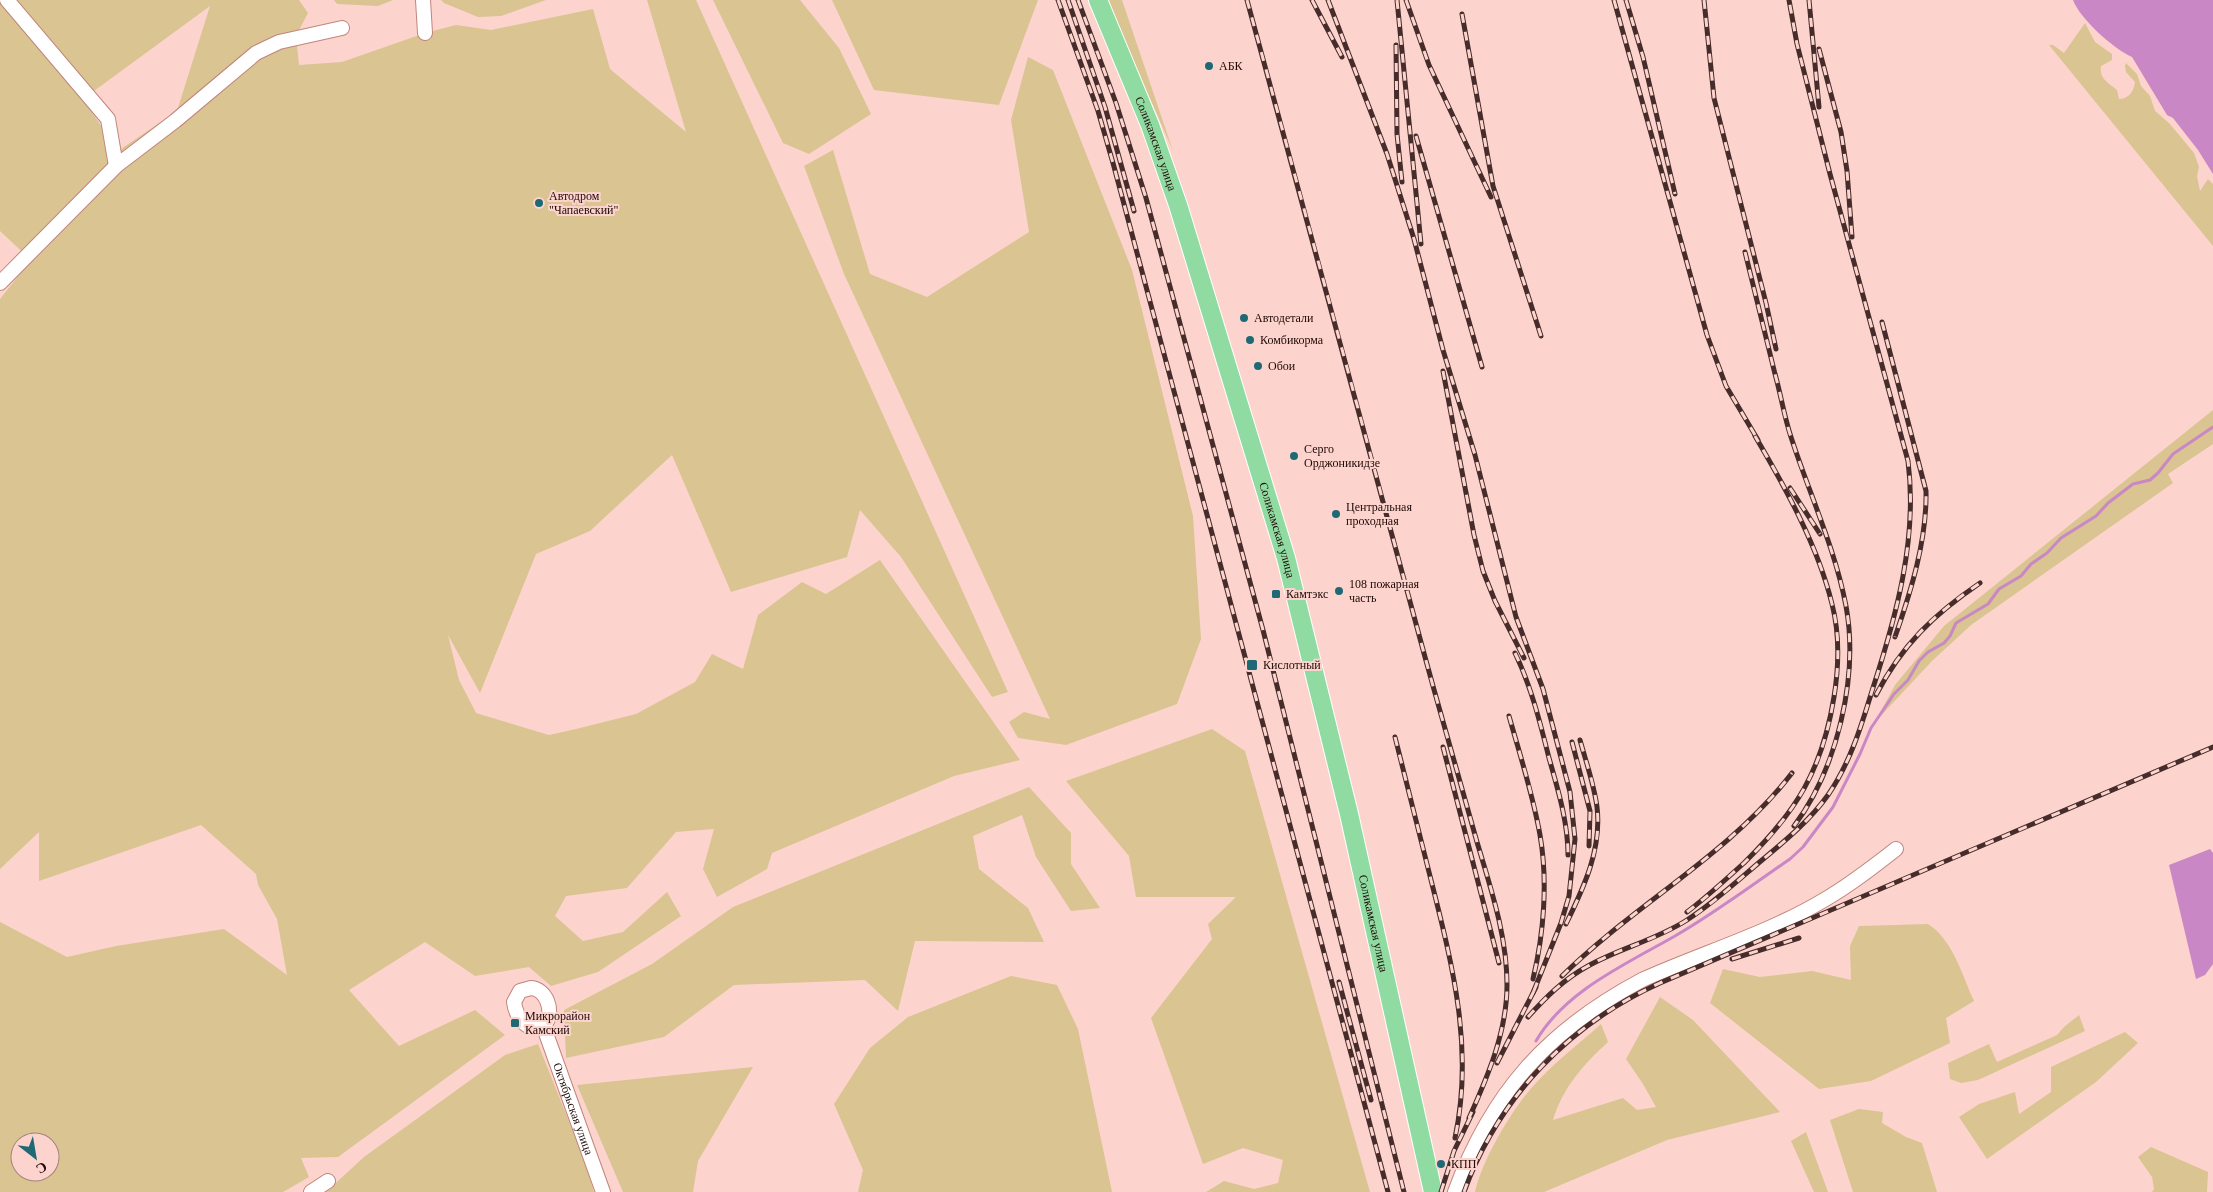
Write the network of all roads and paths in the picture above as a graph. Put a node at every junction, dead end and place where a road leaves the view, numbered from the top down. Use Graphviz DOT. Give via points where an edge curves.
graph roads {
  1 [pos="7,0"];
  2 [pos="423,0"];
  3 [pos="1098,0"];
  4 [pos="342,28"];
  5 [pos="425,33"];
  6 [pos="116,166"];
  7 [pos="0,283"];
  8 [pos="1896,849"];
  9 [pos="543,1025"];
  10 [pos="328,1181"];
  11 [pos="311,1192"];
  12 [pos="603,1192"];
  13 [pos="1433,1192"];
  14 [pos="1455,1192"];
  1 -- 6 [label="street" via="108,119"];
  2 -- 5 [label="street"];
  3 -- 13 [label="main road, Соликамская улица" via="1150,125 1178,205 1286,558 1351,824"];
  4 -- 6 [label="street" via="279,42 256,53"];
  6 -- 7 [label="street"];
  8 -- 14 [label="street" via="1824,901 1642,980 1580,1019 1530,1063 1505,1093 1472,1151"];
  9 -- 12 [label="street, Октябрьская улица"];
  10 -- 11 [label="street"];
}
